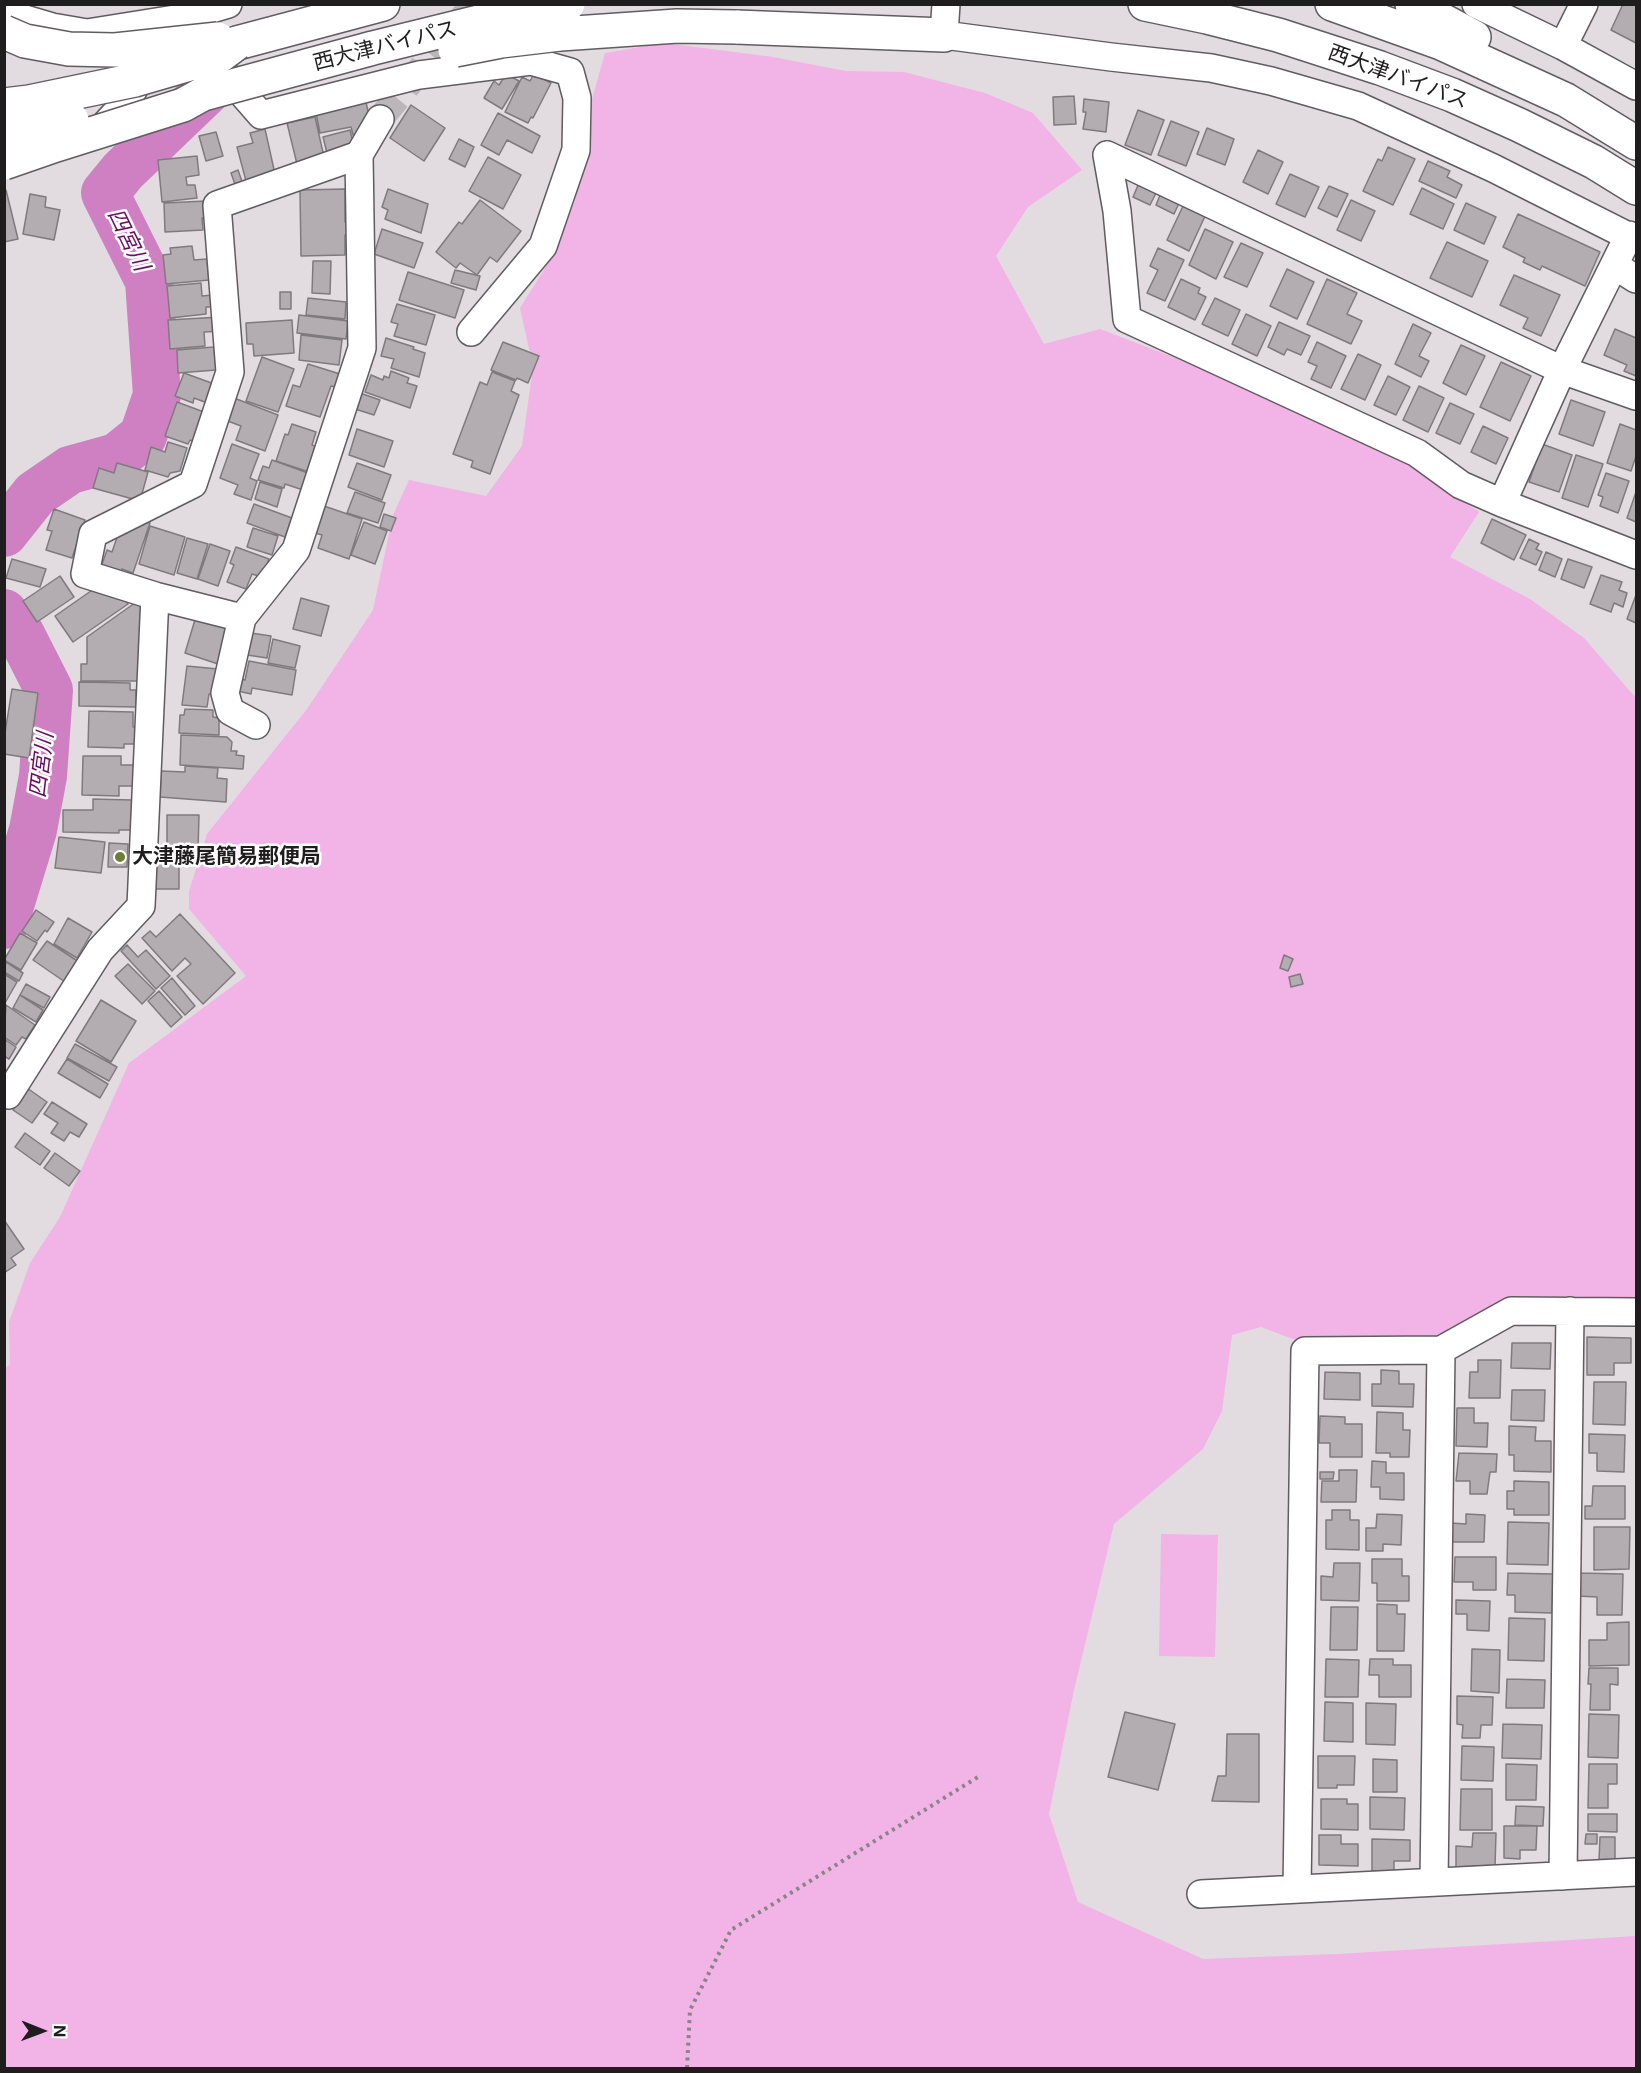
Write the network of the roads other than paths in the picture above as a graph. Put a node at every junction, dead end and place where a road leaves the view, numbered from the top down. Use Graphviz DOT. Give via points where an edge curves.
graph roads {
  1 [pos="228,4"];
  2 [pos="568,4"];
  3 [pos="1145,4"];
  4 [pos="1332,4"];
  5 [pos="1412,4"];
  6 [pos="1476,4"];
  7 [pos="1584,4"];
  8 [pos="369,7"];
  9 [pos="4,9"];
  10 [pos="176,19"];
  11 [pos="945,20"];
  12 [pos="4,32"];
  13 [pos="1563,46"];
  14 [pos="373,48"];
  15 [pos="225,52"];
  16 [pos="1636,86"];
  17 [pos="203,94"];
  18 [pos="1566,100"];
  19 [pos="4,105"];
  20 [pos="380,119"];
  21 [pos="4,135"];
  22 [pos="1636,143"];
  23 [pos="359,155"];
  24 [pos="4,163"];
  25 [pos="4,173"];
  26 [pos="1636,188"];
  27 [pos="1633,237"];
  28 [pos="1614,265"];
  29 [pos="1636,279"];
  30 [pos="471,332"];
  31 [pos="1562,370"];
  32 [pos="1636,396"];
  33 [pos="1502,504"];
  34 [pos="1636,555"];
  35 [pos="155,596"];
  36 [pos="242,618"];
  37 [pos="256,725"];
  38 [pos="4,1093"];
  39 [pos="1570,1311"];
  40 [pos="1636,1312"];
  41 [pos="1441,1350"];
  42 [pos="1636,1872"];
  43 [pos="1563,1876"];
  44 [pos="1434,1882"];
  45 [pos="1297,1889"];
  46 [pos="1201,1894"];
  1 -- 10 [label="street"];
  2 -- 14 [label="highway, 西大津バイパス, bridge"];
  3 -- 26 [label="highway, 西大津バイパス" via="1278,35 1380,68 1519,126 1594,162"];
  4 -- 18 [label="highway, 西大津バイパス" via="1441,43"];
  5 -- 18 [label="highway" via="1538,70"];
  6 -- 13 [label="street"];
  7 -- 13 [label="street"];
  8 -- 15 [label="highway, 西大津バイパス"];
  9 -- 10 [label="street" via="52,27 87,33"];
  10 -- 15 [label="street"];
  10 -- 25 [label="street" via="125,103 103,127 71,149"];
  11 -- 14 [label="highway, bridge" via="676,26 560,34 395,62"];
  11 -- 27 [label="street" via="1111,57 1211,68 1358,106"];
  12 -- 15 [label="highway, bridge" via="69,50 115,50 217,39"];
  13 -- 16 [label="street"];
  14 -- 17 [label="highway, 西大津バイパス, bridge"];
  15 -- 19 [label="highway, bridge" via="135,80"];
  15 -- 30 [label="street" via="240,92 261,115 419,75 531,61 570,72 577,98 576,150 543,246"];
  17 -- 21 [label="highway, bridge" via="183,94"];
  17 -- 24 [label="highway, bridge" via="183,105"];
  18 -- 22 [label="highway, 西大津バイパス"];
  20 -- 23 [label="street"];
  23 -- 35 [label="street" via="217,205 230,372 193,484 93,534 85,574"];
  23 -- 36 [label="street" via="362,348 296,550"];
  27 -- 28 [label="street"];
  28 -- 29 [label="street"];
  28 -- 31 [label="street"];
  31 -- 32 [label="street"];
  31 -- 33 [label="street"];
  31 -- 33 [label="street" via="1107,155 1118,211 1127,319 1417,453 1461,485"];
  33 -- 34 [label="street"];
  35 -- 36 [label="street"];
  35 -- 38 [label="street" via="141,906 100,950 8,1095"];
  36 -- 37 [label="street" via="225,693 230,711"];
  39 -- 40 [label="street"];
  39 -- 41 [label="street" via="1511,1311"];
  39 -- 43 [label="street"];
  41 -- 44 [label="street"];
  41 -- 45 [label="street" via="1305,1352"];
  42 -- 43 [label="street"];
  43 -- 44 [label="street"];
  44 -- 45 [label="street"];
  45 -- 46 [label="street"];
}
